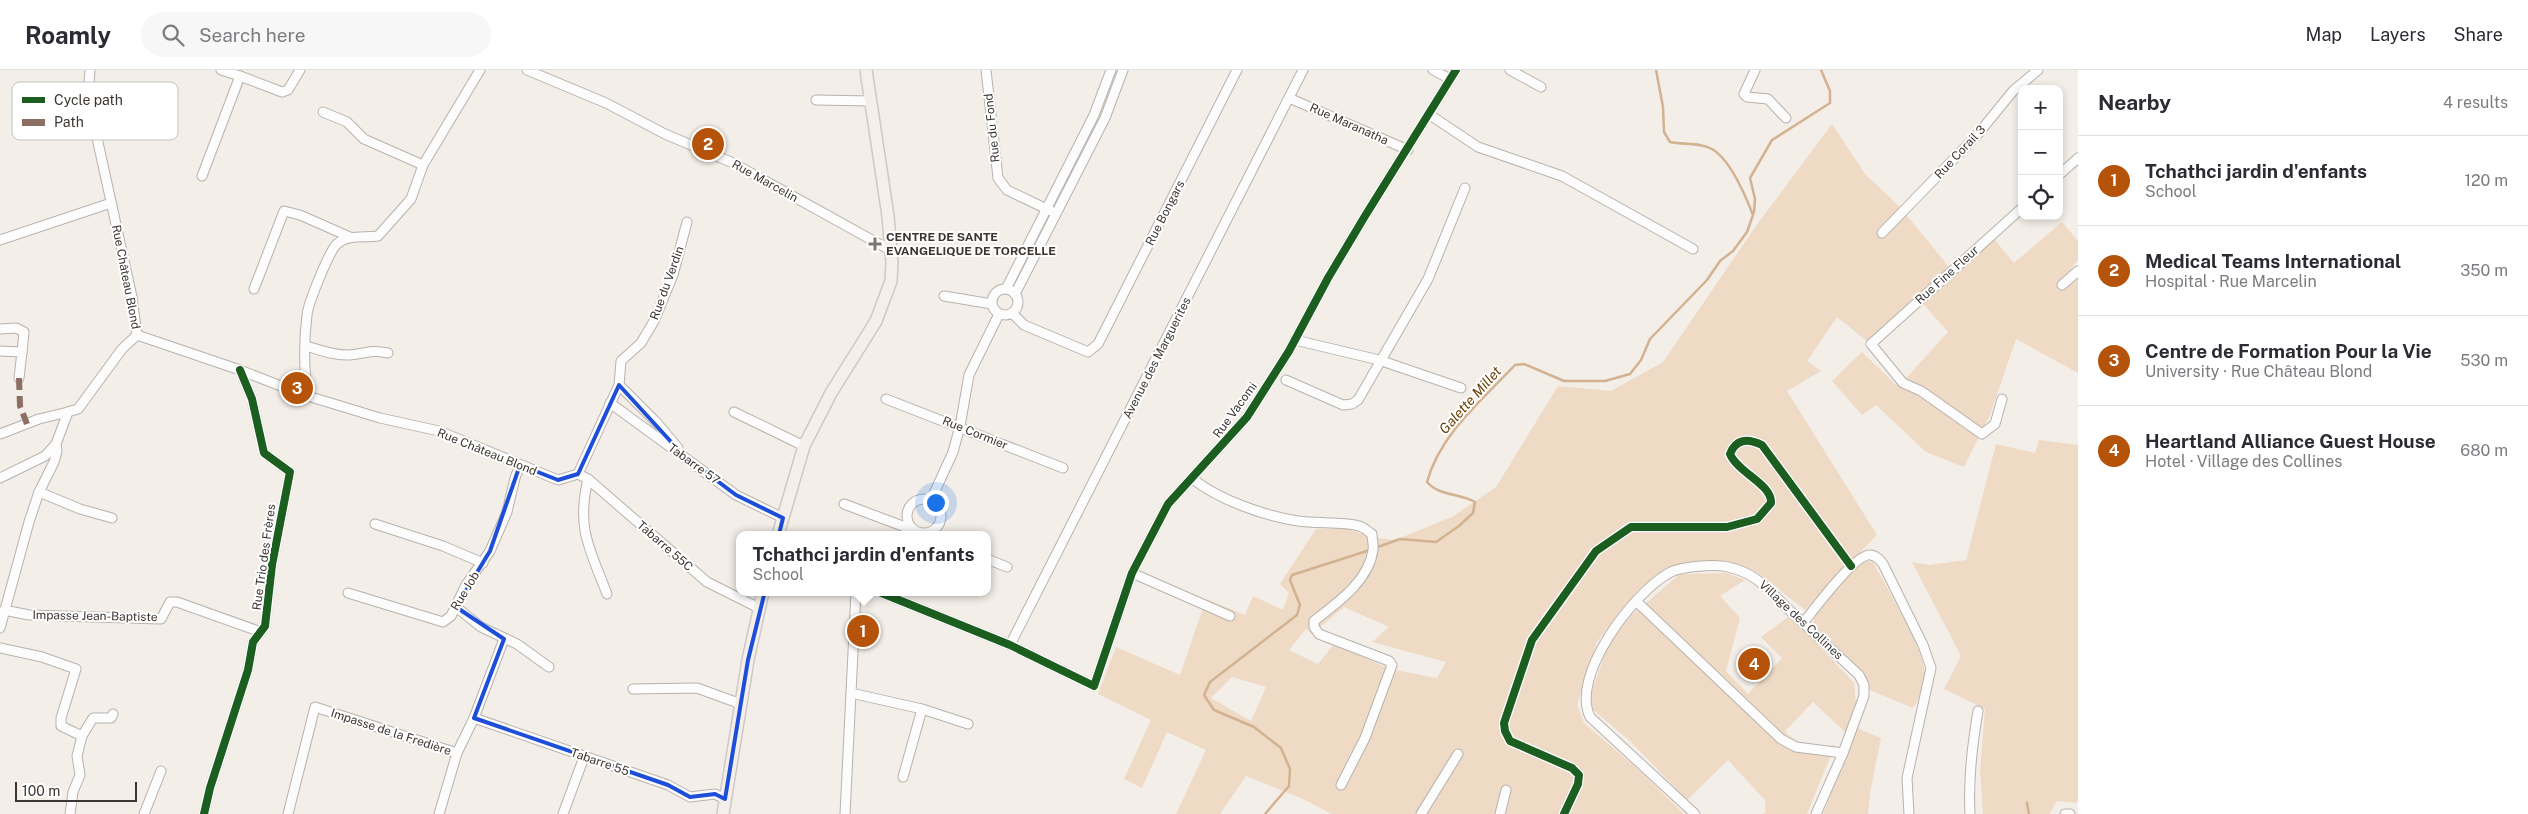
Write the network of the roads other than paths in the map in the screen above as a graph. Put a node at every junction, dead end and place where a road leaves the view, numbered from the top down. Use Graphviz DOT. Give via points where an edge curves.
graph roads {
  1 [pos="221,70"];
  2 [pos="300,70"];
  3 [pos="480,70"];
  4 [pos="527,70"];
  5 [pos="866,70"];
  6 [pos="986,70"];
  7 [pos="1111,70"];
  8 [pos="1123,70"];
  9 [pos="1237,70"];
  10 [pos="1303,70"];
  11 [pos="1433,70"];
  12 [pos="1456,70"];
  13 [pos="1510,70"];
  14 [pos="1755,70"];
  15 [pos="2038,70"];
  16 [pos="240,76"];
  17 [pos="1450,79"];
  18 [pos="1541,87"];
  19 [pos="1289,98"];
  20 [pos="816,100"];
  21 [pos="870,101"];
  22 [pos="324,112"];
  23 [pos="1430,115"];
  24 [pos="1786,118"];
  25 [pos="97,140"];
  26 [pos="1408,150"];
  27 [pos="2078,158"];
  28 [pos="423,164"];
  29 [pos="2063,171"];
  30 [pos="202,176"];
  31 [pos="1465,188"];
  32 [pos="111,203"];
  33 [pos="1046,208"];
  34 [pos="2018,212"];
  35 [pos="1055,213"];
  36 [pos="688,222"];
  37 [pos="1882,233"];
  38 [pos="350,237"];
  39 [pos="0,240"];
  40 [pos="1693,249"];
  41 [pos="890,250"];
  42 [pos="2078,271"];
  43 [pos="2062,285"];
  44 [pos="254,289"];
  45 [pos="1006,289"];
  46 [pos="1015,294"];
  47 [pos="944,296"];
  48 [pos="992,304"];
  49 [pos="1012,313"];
  50 [pos="1000,314"];
  51 [pos="0,329"];
  52 [pos="137,335"];
  53 [pos="1295,340"];
  54 [pos="306,346"];
  55 [pos="0,351"];
  56 [pos="22,352"];
  57 [pos="388,353"];
  58 [pos="1379,360"];
  59 [pos="240,370"];
  60 [pos="20,378"];
  61 [pos="1286,380"];
  62 [pos="619,385"];
  63 [pos="1461,388"];
  64 [pos="308,396"];
  65 [pos="886,399"];
  66 [pos="2002,399"];
  67 [pos="610,403"];
  68 [pos="68,412"];
  69 [pos="734,412"];
  70 [pos="960,426"];
  71 [pos="0,434"];
  72 [pos="56,444"];
  73 [pos="804,446"];
  74 [pos="684,456"];
  75 [pos="520,465"];
  76 [pos="1064,468"];
  77 [pos="578,474"];
  78 [pos="0,478"];
  79 [pos="588,479"];
  80 [pos="1193,479"];
  81 [pos="39,492"];
  82 [pos="931,500"];
  83 [pos="844,504"];
  84 [pos="908,512"];
  85 [pos="112,518"];
  86 [pos="782,518"];
  87 [pos="894,523"];
  88 [pos="375,524"];
  89 [pos="939,524"];
  90 [pos="913,530"];
  91 [pos="779,531"];
  92 [pos="929,531"];
  93 [pos="940,531"];
  94 [pos="991,561"];
  95 [pos="484,563"];
  96 [pos="1851,566"];
  97 [pos="1007,567"];
  98 [pos="1132,573"];
  99 [pos="348,593"];
  100 [pos="607,594"];
  101 [pos="762,596"];
  102 [pos="856,596"];
  103 [pos="889,596"];
  104 [pos="1636,602"];
  105 [pos="456,607"];
  106 [pos="759,608"];
  107 [pos="4,610"];
  108 [pos="1230,616"];
  109 [pos="1803,623"];
  110 [pos="0,628"];
  111 [pos="261,632"];
  112 [pos="504,638"];
  113 [pos="1010,645"];
  114 [pos="0,648"];
  115 [pos="549,667"];
  116 [pos="633,690"];
  117 [pos="851,693"];
  118 [pos="741,704"];
  119 [pos="922,709"];
  120 [pos="1978,711"];
  121 [pos="113,714"];
  122 [pos="474,718"];
  123 [pos="968,724"];
  124 [pos="82,736"];
  125 [pos="458,753"];
  126 [pos="1843,753"];
  127 [pos="1458,754"];
  128 [pos="584,757"];
  129 [pos="161,771"];
  130 [pos="903,777"];
  131 [pos="1341,785"];
  132 [pos="1506,790"];
  133 [pos="725,799"];
  134 [pos="70,814"];
  135 [pos="144,814"];
  136 [pos="204,814"];
  137 [pos="288,814"];
  138 [pos="438,814"];
  139 [pos="563,814"];
  140 [pos="723,814"];
  141 [pos="845,814"];
  142 [pos="1421,814"];
  143 [pos="1500,814"];
  144 [pos="1564,814"];
  145 [pos="1695,814"];
  146 [pos="1816,814"];
  147 [pos="1909,814"];
  148 [pos="1970,814"];
  149 [pos="2066,814"];
  150 [pos="2070,814"];
  1 -- 16 [label="street"];
  2 -- 16 [label="street" via="288,90 282,92"];
  3 -- 28 [label="street"];
  4 -- 41 [label="street, Rue Marcelin" via="733,163"];
  5 -- 21 [label="main road"];
  6 -- 33 [label="street, Rue du Fond" via="998,178 1007,190"];
  7 -- 33 [label="street" via="1094,115"];
  8 -- 35 [label="street" via="1105,118"];
  9 -- 49 [label="street, Rue Bongars" via="1098,344 1088,352 1024,325"];
  10 -- 19 [label="street, Avenue des Marguerites"];
  11 -- 17 [label="street"];
  12 -- 17 [label="street, Rue Vacomi"];
  13 -- 18 [label="street"];
  14 -- 24 [label="street" via="1744,94 1768,99"];
  15 -- 37 [label="street, Rue Corail 3" via="2013,92 1978,134"];
  16 -- 30 [label="street"];
  17 -- 23 [label="street, Rue Vacomi"];
  19 -- 26 [label="street, Rue Maranatha"];
  19 -- 113 [label="street, Avenue des Marguerites"];
  20 -- 21 [label="street"];
  21 -- 41 [label="main road" via="888,216"];
  22 -- 28 [label="street" via="347,122 364,139"];
  23 -- 26 [label="street, Rue Vacomi"];
  23 -- 40 [label="street" via="1478,147 1562,176"];
  25 -- 32 [label="street, Rue Château Blond"];
  26 -- 53 [label="street, Rue Vacomi" via="1328,278"];
  27 -- 29 [label="street"];
  28 -- 38 [label="street" via="411,199 389,226 378,236"];
  31 -- 58 [label="street" via="1428,278"];
  32 -- 39 [label="street"];
  32 -- 52 [label="street, Rue Château Blond"];
  33 -- 35 [label="street, Rue du Fond"];
  33 -- 45 [label="street"];
  34 -- 66 [label="street, Rue Fine Fleur" via="1872,341 1872,347 1903,384 1921,391 1982,434 1995,424"];
  35 -- 46 [label="street"];
  36 -- 62 [label="street, Rue du Verdin" via="664,298 641,343 621,361"];
  38 -- 44 [label="street" via="284,211"];
  38 -- 54 [label="street" via="338,243 330,253 307,314"];
  41 -- 73 [label="main road" via="891,281 884,302"];
  42 -- 43 [label="street"];
  45 -- 46 [label="street"];
  45 -- 48 [label="street" via="995,294"];
  46 -- 49 [label="street" via="1018,304"];
  47 -- 48 [label="street"];
  48 -- 50 [label="street"];
  49 -- 50 [label="street"];
  50 -- 70 [label="street" via="969,375"];
  51 -- 56 [label="street" via="16,328 24,332"];
  52 -- 59 [label="street, Rue Château Blond"];
  52 -- 68 [label="street" via="122,348 78,409"];
  53 -- 58 [label="street"];
  53 -- 80 [label="street, Rue Vacomi" via="1246,418"];
  54 -- 57 [label="street" via="341,355 367,350"];
  54 -- 64 [label="street" via="304,380"];
  55 -- 56 [label="street"];
  56 -- 60 [label="street"];
  58 -- 61 [label="street" via="1364,392 1352,404 1343,405"];
  58 -- 63 [label="street"];
  59 -- 64 [label="street, Rue Château Blond"];
  59 -- 111 [label="street, Rue Trio des Frères" via="252,399 264,453 290,472 265,626"];
  62 -- 67 [label="street, Rue du Verdin"];
  62 -- 74 [label="street"];
  64 -- 75 [label="street, Rue Château Blond" via="380,418 439,431"];
  65 -- 70 [label="street, Rue Cormier"];
  67 -- 74 [label="street, Tabarre 57"];
  67 -- 77 [label="street, Rue du Verdin"];
  68 -- 71 [label="street"];
  68 -- 72 [label="street"];
  69 -- 73 [label="street"];
  70 -- 76 [label="street, Rue Cormier"];
  70 -- 82 [label="street"];
  72 -- 78 [label="street" via="44,456"];
  72 -- 81 [label="street" via="54,462"];
  73 -- 86 [label="main road"];
  74 -- 86 [label="street, Tabarre 57" via="736,494"];
  75 -- 77 [label="street, Rue Château Blond" via="558,480"];
  75 -- 95 [label="street, Rue Job" via="507,512"];
  77 -- 79 [label="street, Tabarre 55C"];
  79 -- 100 [label="street" via="584,509 587,546"];
  79 -- 106 [label="street, Tabarre 55C" via="707,582"];
  80 -- 98 [label="street, Rue Vacomi" via="1168,504"];
  80 -- 131 [label="street" via="1226,500 1274,516 1359,526 1372,534 1374,548 1358,582 1314,621 1319,634 1392,665 1365,738"];
  81 -- 85 [label="street"];
  81 -- 107 [label="street"];
  82 -- 84 [label="street" via="917,501"];
  82 -- 89 [label="street" via="941,511"];
  83 -- 87 [label="street"];
  84 -- 87 [label="street"];
  84 -- 90 [label="street"];
  86 -- 91 [label="main road"];
  87 -- 90 [label="street"];
  88 -- 95 [label="street"];
  89 -- 92 [label="street"];
  89 -- 93 [label="street"];
  94 -- 97 [label="street"];
  95 -- 105 [label="street, Rue Job" via="466,585"];
  96 -- 109 [label="street"];
  96 -- 144 [label="street" via="1762,444 1752,440 1734,444 1730,454 1734,463 1772,498 1772,503 1756,519 1727,526 1631,526 1596,551 1532,640 1504,724 1510,741 1572,768 1579,775"];
  96 -- 147 [label="street" via="1870,554 1883,564 1931,668 1907,778"];
  98 -- 108 [label="street"];
  98 -- 113 [label="street, Rue Vacomi" via="1094,686"];
  99 -- 105 [label="street, Rue Job" via="443,622"];
  101 -- 106 [label="main road"];
  102 -- 117 [label="street"];
  103 -- 113 [label="street"];
  104 -- 109 [label="street, Village des Collines" via="1668,573 1681,568 1728,566 1756,579"];
  104 -- 126 [label="street" via="1781,739 1796,747"];
  104 -- 145 [label="street, Village des Collines" via="1604,642 1585,696 1585,707 1590,717"];
  105 -- 112 [label="street" via="481,627"];
  106 -- 118 [label="main road"];
  107 -- 110 [label="street"];
  107 -- 111 [label="street, Impasse Jean-Baptiste" via="29,615 161,619 170,602 177,602"];
  109 -- 126 [label="street, Village des Collines" via="1859,675 1864,685 1864,696"];
  111 -- 136 [label="street, Rue Trio des Frères" via="253,642 248,670"];
  112 -- 115 [label="street"];
  112 -- 122 [label="street"];
  114 -- 124 [label="street" via="42,657 76,669 61,718 62,726"];
  116 -- 118 [label="street" via="697,688"];
  117 -- 119 [label="street"];
  117 -- 141 [label="street"];
  118 -- 133 [label="main road"];
  119 -- 123 [label="street"];
  119 -- 130 [label="street"];
  120 -- 148 [label="street" via="1970,766"];
  121 -- 124 [label="street" via="111,718 93,718"];
  122 -- 125 [label="street"];
  122 -- 128 [label="street, Tabarre 55"];
  124 -- 134 [label="street" via="77,756 80,775"];
  125 -- 137 [label="street, Impasse de la Fredière" via="315,707"];
  125 -- 138 [label="street"];
  126 -- 146 [label="street, Village des Collines"];
  127 -- 142 [label="street"];
  128 -- 133 [label="street, Tabarre 55" via="668,786 690,797 715,794"];
  128 -- 139 [label="street"];
  129 -- 135 [label="street"];
  132 -- 143 [label="street"];
  133 -- 140 [label="main road"];
  149 -- 150 [label="street"];
}
